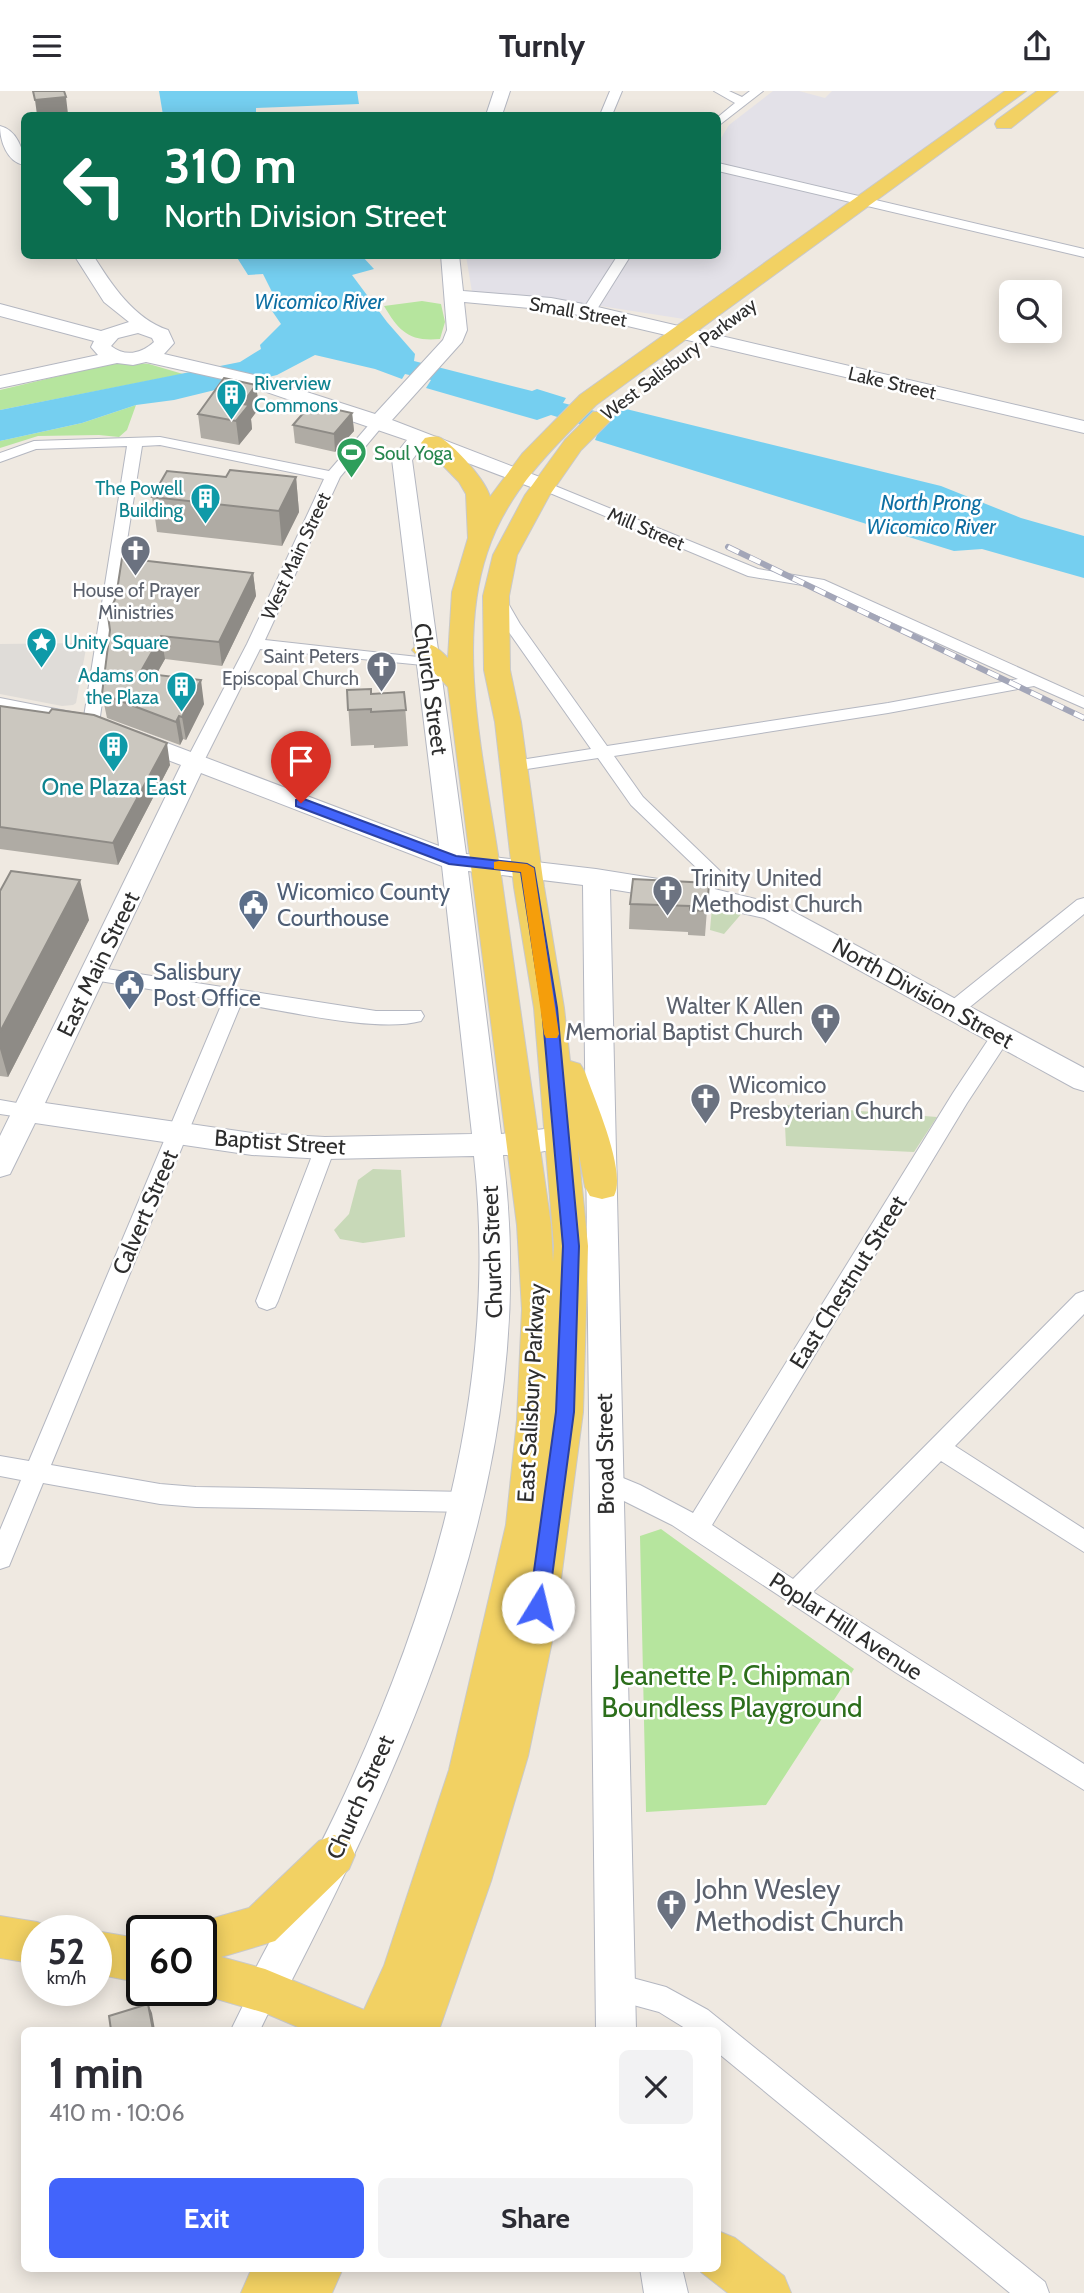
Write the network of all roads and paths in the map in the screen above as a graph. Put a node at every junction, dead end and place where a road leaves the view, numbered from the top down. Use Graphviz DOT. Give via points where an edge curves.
graph roads {
  1 [pos="502,91"];
  2 [pos="616,91"];
  3 [pos="720,91"];
  4 [pos="757,91"];
  5 [pos="1017,91"];
  6 [pos="1049,91"];
  7 [pos="743,102"];
  8 [pos="495,112"];
  9 [pos="608,112"];
  10 [pos="721,120"];
  11 [pos="0,131"];
  12 [pos="21,156"];
  13 [pos="721,168"];
  14 [pos="862,202"];
  15 [pos="886,208"];
  16 [pos="1084,253"];
  17 [pos="86,259"];
  18 [pos="450,259"];
  19 [pos="622,259"];
  20 [pos="454,296"];
  21 [pos="0,310"];
  22 [pos="589,311"];
  23 [pos="690,336"];
  24 [pos="127,337"];
  25 [pos="145,356"];
  26 [pos="205,368"];
  27 [pos="0,381"];
  28 [pos="378,423"];
  29 [pos="1084,427"];
  30 [pos="563,439"];
  31 [pos="426,440"];
  32 [pos="135,441"];
  33 [pos="0,459"];
  34 [pos="517,475"];
  35 [pos="334,476"];
  36 [pos="543,485"];
  37 [pos="478,539"];
  38 [pos="496,596"];
  39 [pos="255,644"];
  40 [pos="426,657"];
  41 [pos="1036,681"];
  42 [pos="461,685"];
  43 [pos="1084,703"];
  44 [pos="0,705"];
  45 [pos="91,723"];
  46 [pos="603,751"];
  47 [pos="195,761"];
  48 [pos="514,766"];
  49 [pos="454,861"];
  50 [pos="487,864"];
  51 [pos="527,868"];
  52 [pos="596,878"];
  53 [pos="702,895"];
  54 [pos="1084,904"];
  55 [pos="94,974"];
  56 [pos="234,996"];
  57 [pos="549,1008"];
  58 [pos="953,1010"];
  59 [pos="414,1016"];
  60 [pos="1001,1036"];
  61 [pos="1084,1081"];
  62 [pos="14,1109"];
  63 [pos="178,1133"];
  64 [pos="562,1138"];
  65 [pos="504,1144"];
  66 [pos="325,1149"];
  67 [pos="0,1166"];
  68 [pos="602,1187"];
  69 [pos="1084,1300"];
  70 [pos="267,1301"];
  71 [pos="940,1448"];
  72 [pos="0,1466"];
  73 [pos="35,1472"];
  74 [pos="606,1481"];
  75 [pos="469,1502"];
  76 [pos="697,1528"];
  77 [pos="1084,1542"];
  78 [pos="0,1559"];
  79 [pos="795,1594"];
  80 [pos="1084,1779"];
  81 [pos="334,1856"];
  82 [pos="0,1937"];
  83 [pos="217,1937"];
  84 [pos="21,1940"];
  85 [pos="217,1979"];
  86 [pos="614,1987"];
  87 [pos="284,2000"];
  88 [pos="249,2027"];
  89 [pos="352,2027"];
  90 [pos="379,2027"];
  91 [pos="418,2027"];
  92 [pos="616,2027"];
  93 [pos="707,2027"];
  94 [pos="721,2037"];
  95 [pos="721,2257"];
  96 [pos="275,2272"];
  97 [pos="318,2272"];
  98 [pos="662,2272"];
  99 [pos="265,2293"];
  100 [pos="308,2293"];
  101 [pos="666,2293"];
  102 [pos="767,2293"];
  103 [pos="1034,2293"];
  1 -- 8 [label="street"];
  2 -- 9 [label="street"];
  3 -- 7 [label="street"];
  4 -- 7 [label="street"];
  5 -- 14 [label="main road, West Salisbury Parkway"];
  6 -- 15 [label="main road, West Salisbury Parkway"];
  7 -- 10 [label="street"];
  11 -- 12 [label="street"];
  13 -- 14 [label="street"];
  14 -- 15 [label="street"];
  14 -- 23 [label="main road, West Salisbury Parkway"];
  15 -- 16 [label="street"];
  15 -- 23 [label="main road, West Salisbury Parkway"];
  17 -- 24 [label="street" via="111,299 114,316"];
  18 -- 20 [label="street, West Main Street"];
  19 -- 22 [label="street"];
  20 -- 22 [label="street, Small Street"];
  20 -- 28 [label="street, West Main Street" via="457,330 452,342"];
  21 -- 24 [label="street"];
  22 -- 23 [label="street, Small Street"];
  23 -- 29 [label="street, Lake Street"];
  23 -- 30 [label="main road, West Salisbury Parkway" via="610,408"];
  23 -- 30 [label="main road, West Salisbury Parkway" via="588,400"];
  24 -- 25 [label="street, Mill Street"];
  24 -- 25 [label="street" via="160,348"];
  24 -- 26 [label="street, Mill Street"];
  24 -- 26 [label="street" via="170,328"];
  24 -- 27 [label="street"];
  25 -- 26 [label="street, Mill Street"];
  26 -- 28 [label="street, Mill Street"];
  28 -- 31 [label="street, Mill Street"];
  28 -- 35 [label="street, West Main Street"];
  30 -- 34 [label="main road, West Salisbury Parkway"];
  30 -- 36 [label="main road, West Salisbury Parkway"];
  31 -- 34 [label="street, Mill Street"];
  31 -- 37 [label="main road" via="469,478 478,494"];
  31 -- 40 [label="street, Church Street" via="402,459"];
  32 -- 33 [label="street" via="34,445"];
  32 -- 35 [label="street" via="187,446"];
  32 -- 45 [label="street"];
  34 -- 36 [label="street, Mill Street"];
  34 -- 37 [label="main road, West Salisbury Parkway" via="494,505"];
  35 -- 39 [label="street, West Main Street"];
  36 -- 38 [label="main road, West Salisbury Parkway" via="513,535"];
  36 -- 41 [label="street, Mill Street" via="754,573 818,583"];
  37 -- 42 [label="main road, West Salisbury Parkway" via="461,629"];
  38 -- 46 [label="street"];
  38 -- 48 [label="main road, West Salisbury Parkway" via="497,670"];
  39 -- 40 [label="street"];
  39 -- 47 [label="street, West Main Street"];
  40 -- 42 [label="main road"];
  40 -- 49 [label="street, Church Street"];
  41 -- 43 [label="street, Mill Street"];
  41 -- 46 [label="street"];
  42 -- 50 [label="main road, West Salisbury Parkway"];
  44 -- 45 [label="street, North Division Street"];
  45 -- 47 [label="street, North Division Street"];
  46 -- 48 [label="street"];
  46 -- 53 [label="street" via="637,801 711,871"];
  47 -- 49 [label="street, North Division Street"];
  47 -- 55 [label="street, East Main Street"];
  48 -- 51 [label="main road, West Salisbury Parkway"];
  49 -- 50 [label="street, North Division Street"];
  49 -- 65 [label="street, Church Street"];
  50 -- 51 [label="street, North Division Street"];
  50 -- 65 [label="main road, East Salisbury Parkway"];
  51 -- 52 [label="street, North Division Street"];
  51 -- 57 [label="main road, East Salisbury Parkway"];
  52 -- 53 [label="street, North Division Street"];
  52 -- 68 [label="street, Broad Street"];
  53 -- 58 [label="street, North Division Street" via="772,911"];
  54 -- 58 [label="street"];
  55 -- 56 [label="street"];
  55 -- 62 [label="street, East Main Street"];
  56 -- 59 [label="street" via="376,1018"];
  56 -- 63 [label="street, Calvert Street"];
  57 -- 64 [label="main road, East Salisbury Parkway"];
  57 -- 68 [label="main road" via="597,1156"];
  58 -- 60 [label="street, North Division Street"];
  60 -- 61 [label="street, North Division Street"];
  60 -- 76 [label="street, East Chestnut Street"];
  62 -- 63 [label="street, Baptist Street"];
  62 -- 67 [label="street, East Main Street"];
  63 -- 66 [label="street, Baptist Street" via="252,1145"];
  63 -- 73 [label="street, Calvert Street"];
  64 -- 65 [label="street, Baptist Street"];
  64 -- 91 [label="main road, East Salisbury Parkway" via="571,1246 566,1400 537,1619 508,1756"];
  65 -- 66 [label="street, Baptist Street"];
  65 -- 75 [label="street, Church Street" via="494,1216 494,1328 482,1438"];
  65 -- 90 [label="main road, East Salisbury Parkway" via="534,1225 539,1309 535,1420 524,1525 470,1770 404,1969"];
  66 -- 70 [label="street"];
  68 -- 74 [label="street, Broad Street"];
  69 -- 71 [label="street"];
  71 -- 77 [label="street"];
  71 -- 79 [label="street"];
  72 -- 73 [label="street"];
  73 -- 75 [label="street" via="196,1497"];
  73 -- 78 [label="street, Calvert Street"];
  74 -- 76 [label="street, Poplar Hill Avenue" via="644,1496"];
  74 -- 86 [label="street, Broad Street"];
  75 -- 81 [label="street, Church Street" via="437,1611 376,1767"];
  76 -- 79 [label="street, Poplar Hill Avenue"];
  79 -- 80 [label="street, Poplar Hill Avenue"];
  81 -- 83 [label="main road" via="260,1926"];
  81 -- 87 [label="street, Church Street"];
  82 -- 84 [label="main road"];
  85 -- 87 [label="main road"];
  86 -- 92 [label="street, Broad Street"];
  86 -- 93 [label="street" via="660,1996"];
  87 -- 88 [label="street, Church Street"];
  87 -- 89 [label="main road"];
  94 -- 103 [label="street"];
  95 -- 102 [label="main road"];
  96 -- 99 [label="main road"];
  97 -- 100 [label="main road"];
  98 -- 101 [label="street"];
}
